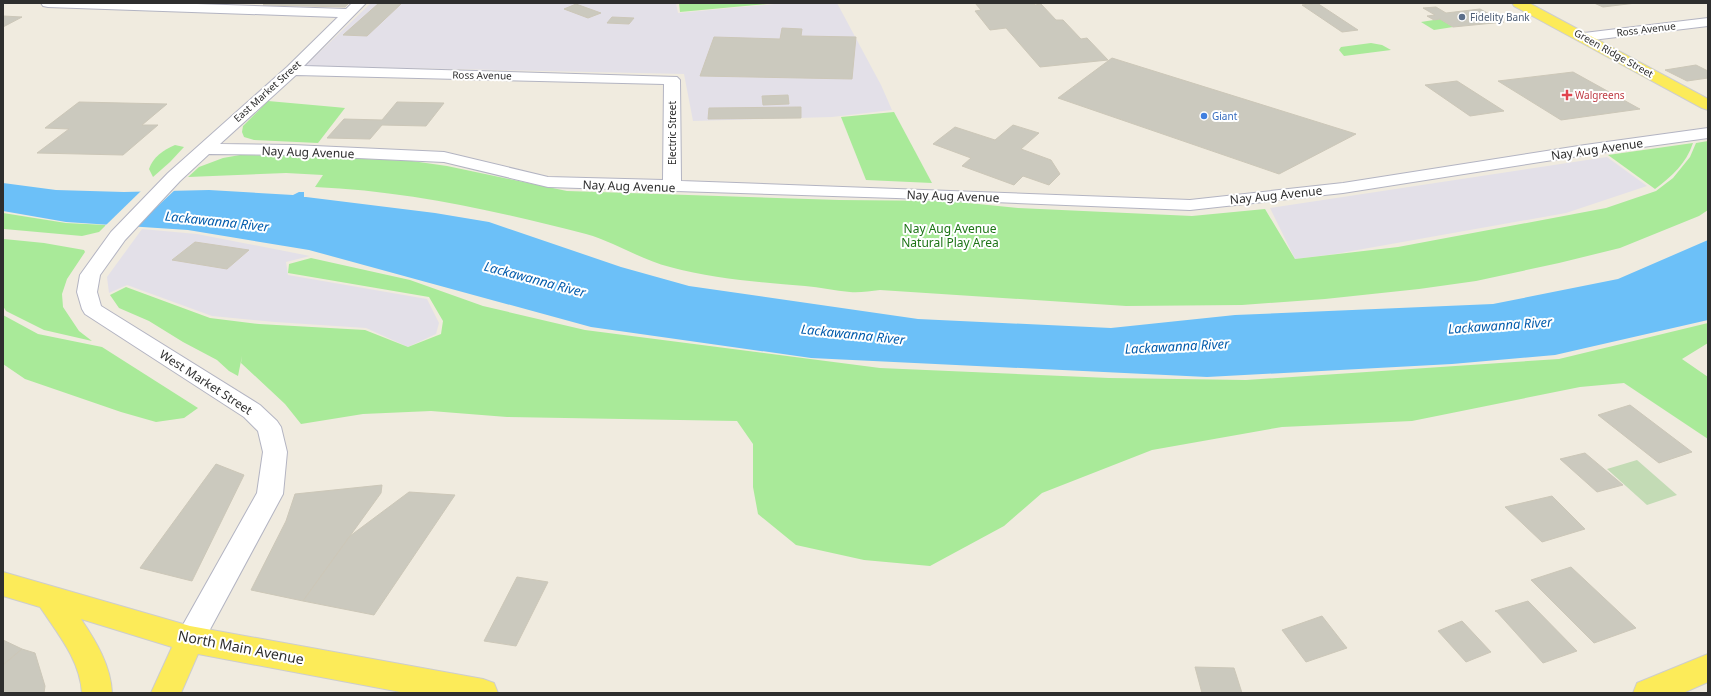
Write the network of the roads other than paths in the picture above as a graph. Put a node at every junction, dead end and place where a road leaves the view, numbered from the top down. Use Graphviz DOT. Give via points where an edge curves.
graph roads {
  1 [pos="48,3"];
  2 [pos="359,3"];
  3 [pos="1519,3"];
  4 [pos="347,13"];
  5 [pos="1708,22"];
  6 [pos="1584,37"];
  7 [pos="292,70"];
  8 [pos="672,80"];
  9 [pos="1708,105"];
  10 [pos="1704,133"];
  11 [pos="205,149"];
  12 [pos="174,178"];
  13 [pos="672,187"];
  14 [pos="3,584"];
  15 [pos="50,598"];
  16 [pos="190,639"];
  17 [pos="1708,668"];
  18 [pos="1666,690"];
  19 [pos="97,693"];
  20 [pos="166,693"];
  21 [pos="483,693"];
  1 -- 4 [label="street"];
  2 -- 4 [label="street, East Market Street"];
  3 -- 6 [label="main road, Green Ridge Street"];
  4 -- 7 [label="street, East Market Street"];
  5 -- 6 [label="street, Ross Avenue"];
  6 -- 9 [label="main road, Green Ridge Street"];
  7 -- 8 [label="street, Ross Avenue"];
  7 -- 11 [label="street, East Market Street"];
  8 -- 13 [label="street, Electric Street"];
  10 -- 13 [label="street, Nay Aug Avenue" via="1343,188 1190,204"];
  11 -- 12 [label="street, East Market Street"];
  11 -- 13 [label="street, Nay Aug Avenue" via="444,157 548,182"];
  12 -- 16 [label="street, West Market Street" via="118,236 90,275 86,292 92,309 252,411 269,427 275,452 270,494"];
  14 -- 15 [label="main road, North Main Avenue"];
  15 -- 16 [label="main road, North Main Avenue"];
  15 -- 19 [label="main road" via="88,656 98,687"];
  16 -- 20 [label="main road, West Market Street"];
  16 -- 21 [label="main road, North Main Avenue"];
  17 -- 18 [label="main road"];
}
